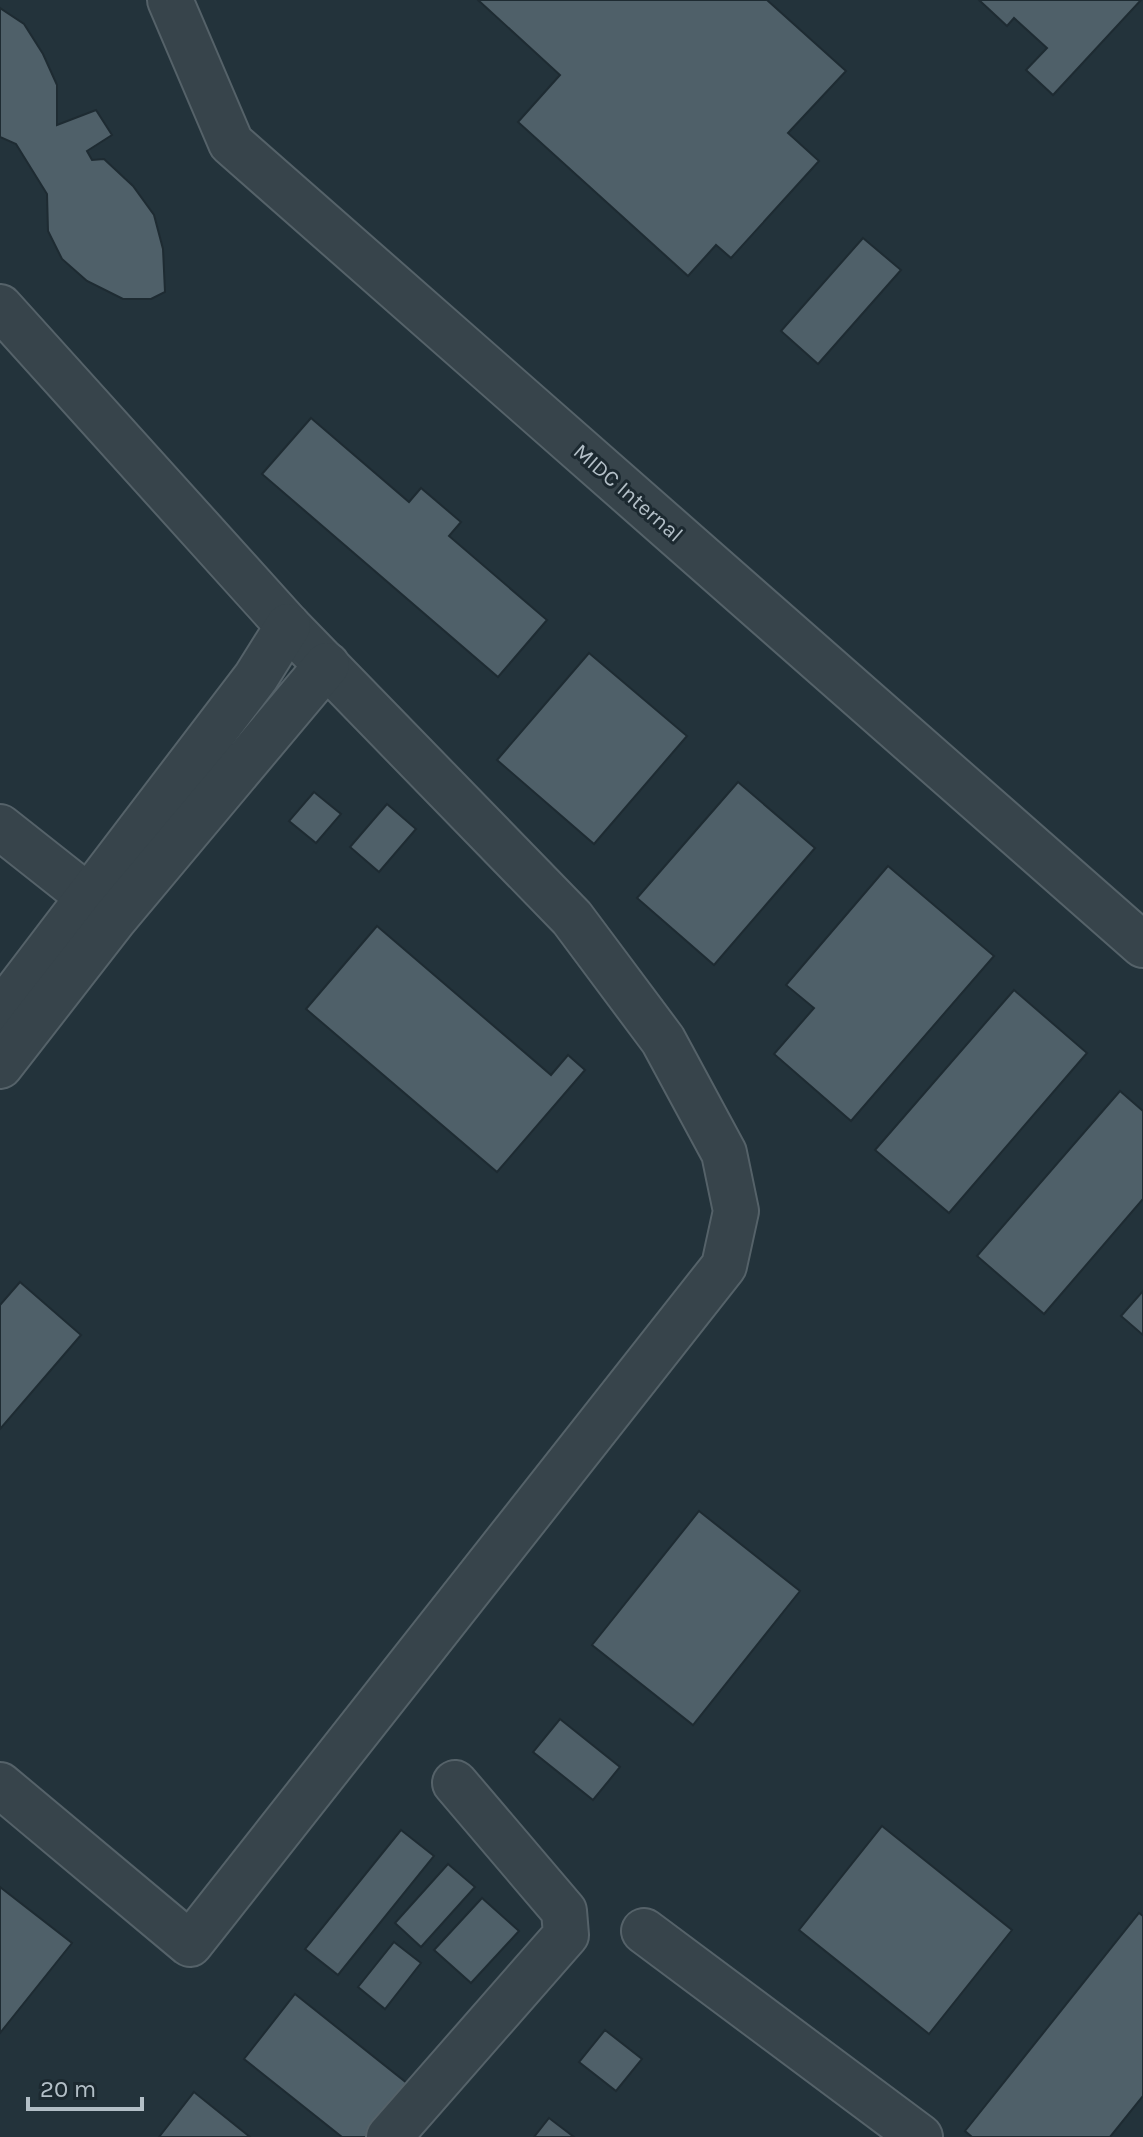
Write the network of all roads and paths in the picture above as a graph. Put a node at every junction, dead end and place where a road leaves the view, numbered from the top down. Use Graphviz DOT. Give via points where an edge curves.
graph roads {
  1 [pos="170,0"];
  2 [pos="0,307"];
  3 [pos="288,626"];
  4 [pos="327,665"];
  5 [pos="0,827"];
  6 [pos="102,906"];
  7 [pos="1143,945"];
  8 [pos="0,1013"];
  9 [pos="0,1066"];
  10 [pos="455,1783"];
  11 [pos="0,1785"];
  12 [pos="644,1931"];
  13 [pos="389,2137"];
  14 [pos="920,2137"];
  1 -- 7 [label="street, MIDC Internal" via="231,143"];
  2 -- 3 [label="street"];
  3 -- 4 [label="street"];
  3 -- 6 [label="street"];
  4 -- 6 [label="street"];
  4 -- 11 [label="street" via="572,918 663,1040 724,1153 736,1211 724,1266 190,1944"];
  5 -- 6 [label="street"];
  6 -- 8 [label="street"];
  6 -- 9 [label="street"];
  10 -- 13 [label="street" via="564,1911 566,1935"];
  12 -- 14 [label="street"];
}
